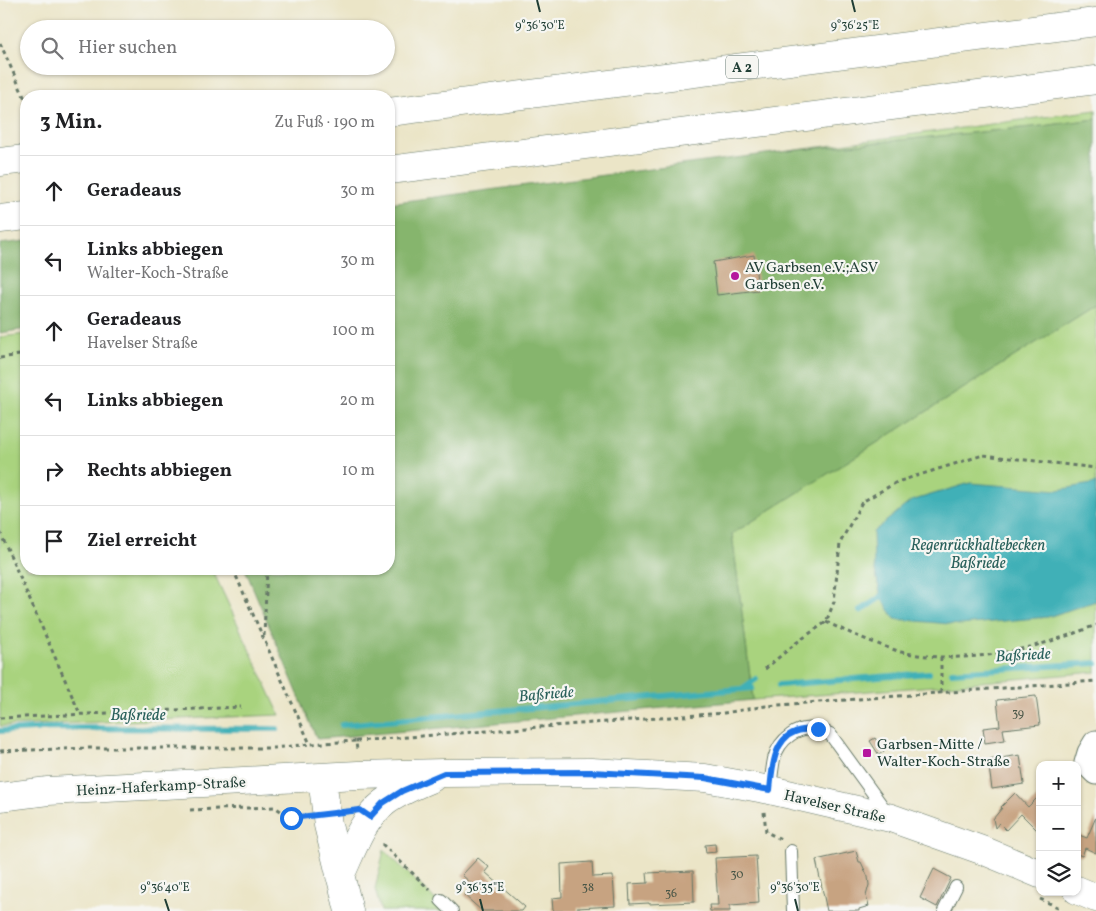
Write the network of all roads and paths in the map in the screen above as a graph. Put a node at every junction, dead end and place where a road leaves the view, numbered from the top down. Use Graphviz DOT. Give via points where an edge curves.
graph roads {
  1 [pos="1096,22"];
  2 [pos="0,43"];
  3 [pos="1096,80"];
  4 [pos="21,90"];
  5 [pos="395,111"];
  6 [pos="20,160"];
  7 [pos="0,162"];
  8 [pos="395,169"];
  9 [pos="20,217"];
  10 [pos="0,219"];
  11 [pos="20,355"];
  12 [pos="0,358"];
  13 [pos="1096,468"];
  14 [pos="0,532"];
  15 [pos="236,575"];
  16 [pos="267,575"];
  17 [pos="826,622"];
  18 [pos="1096,625"];
  19 [pos="264,640"];
  20 [pos="941,657"];
  21 [pos="765,669"];
  22 [pos="1096,681"];
  23 [pos="941,692"];
  24 [pos="241,707"];
  25 [pos="80,714"];
  26 [pos="0,718"];
  27 [pos="356,741"];
  28 [pos="1096,743"];
  29 [pos="0,752"];
  30 [pos="1096,772"];
  31 [pos="444,773"];
  32 [pos="322,778"];
  33 [pos="0,797"];
  34 [pos="766,799"];
  35 [pos="186,810"];
  36 [pos="327,814"];
  37 [pos="890,818"];
  38 [pos="376,839"];
  39 [pos="791,851"];
  40 [pos="340,876"];
  41 [pos="1036,885"];
  42 [pos="956,887"];
  43 [pos="1081,892"];
  44 [pos="1049,896"];
  45 [pos="1096,898"];
  46 [pos="441,900"];
  47 [pos="349,911"];
  48 [pos="452,911"];
  49 [pos="793,911"];
  50 [pos="944,911"];
  51 [pos="1067,911"];
  1 -- 5 [label="main road, A 2"];
  2 -- 4 [label="path"];
  3 -- 8 [label="main road"];
  6 -- 7 [label="main road"];
  9 -- 10 [label="main road"];
  11 -- 12 [label="path"];
  13 -- 17 [label="path" via="983,454 897,482 862,502 840,543 834,602"];
  14 -- 25 [label="path"];
  15 -- 19 [label="path"];
  16 -- 19 [label="path"];
  17 -- 20 [label="path" via="900,652"];
  17 -- 21 [label="path"];
  18 -- 20 [label="path" via="1066,637 1001,654"];
  19 -- 29 [label="path" via="310,744 274,748 92,748"];
  20 -- 23 [label="path"];
  22 -- 23 [label="path"];
  23 -- 27 [label="path" via="766,706 724,713"];
  24 -- 25 [label="path"];
  25 -- 26 [label="path"];
  28 -- 30 [label="street" via="1088,763"];
  31 -- 32 [label="main road, Havelser Straße"];
  31 -- 34 [label="main road, Havelser Straße" via="591,772 705,778"];
  31 -- 40 [label="main road" via="383,803 362,828"];
  32 -- 33 [label="main road, Heinz-Haferkamp-Straße" via="48,791"];
  32 -- 36 [label="main road"];
  34 -- 37 [label="main road, Havelser Straße"];
  34 -- 37 [label="lane" via="774,759 785,739 793,732 818,729 830,734"];
  34 -- 39 [label="path" via="766,832 782,840"];
  35 -- 36 [label="path" via="275,807 291,818"];
  36 -- 40 [label="main road"];
  37 -- 41 [label="main road, Havelser Straße" via="987,852"];
  38 -- 46 [label="path"];
  39 -- 49 [label="lane"];
  40 -- 47 [label="main road"];
  42 -- 50 [label="lane"];
  43 -- 45 [label="main road"];
  44 -- 51 [label="path"];
  46 -- 48 [label="lane"];
}
